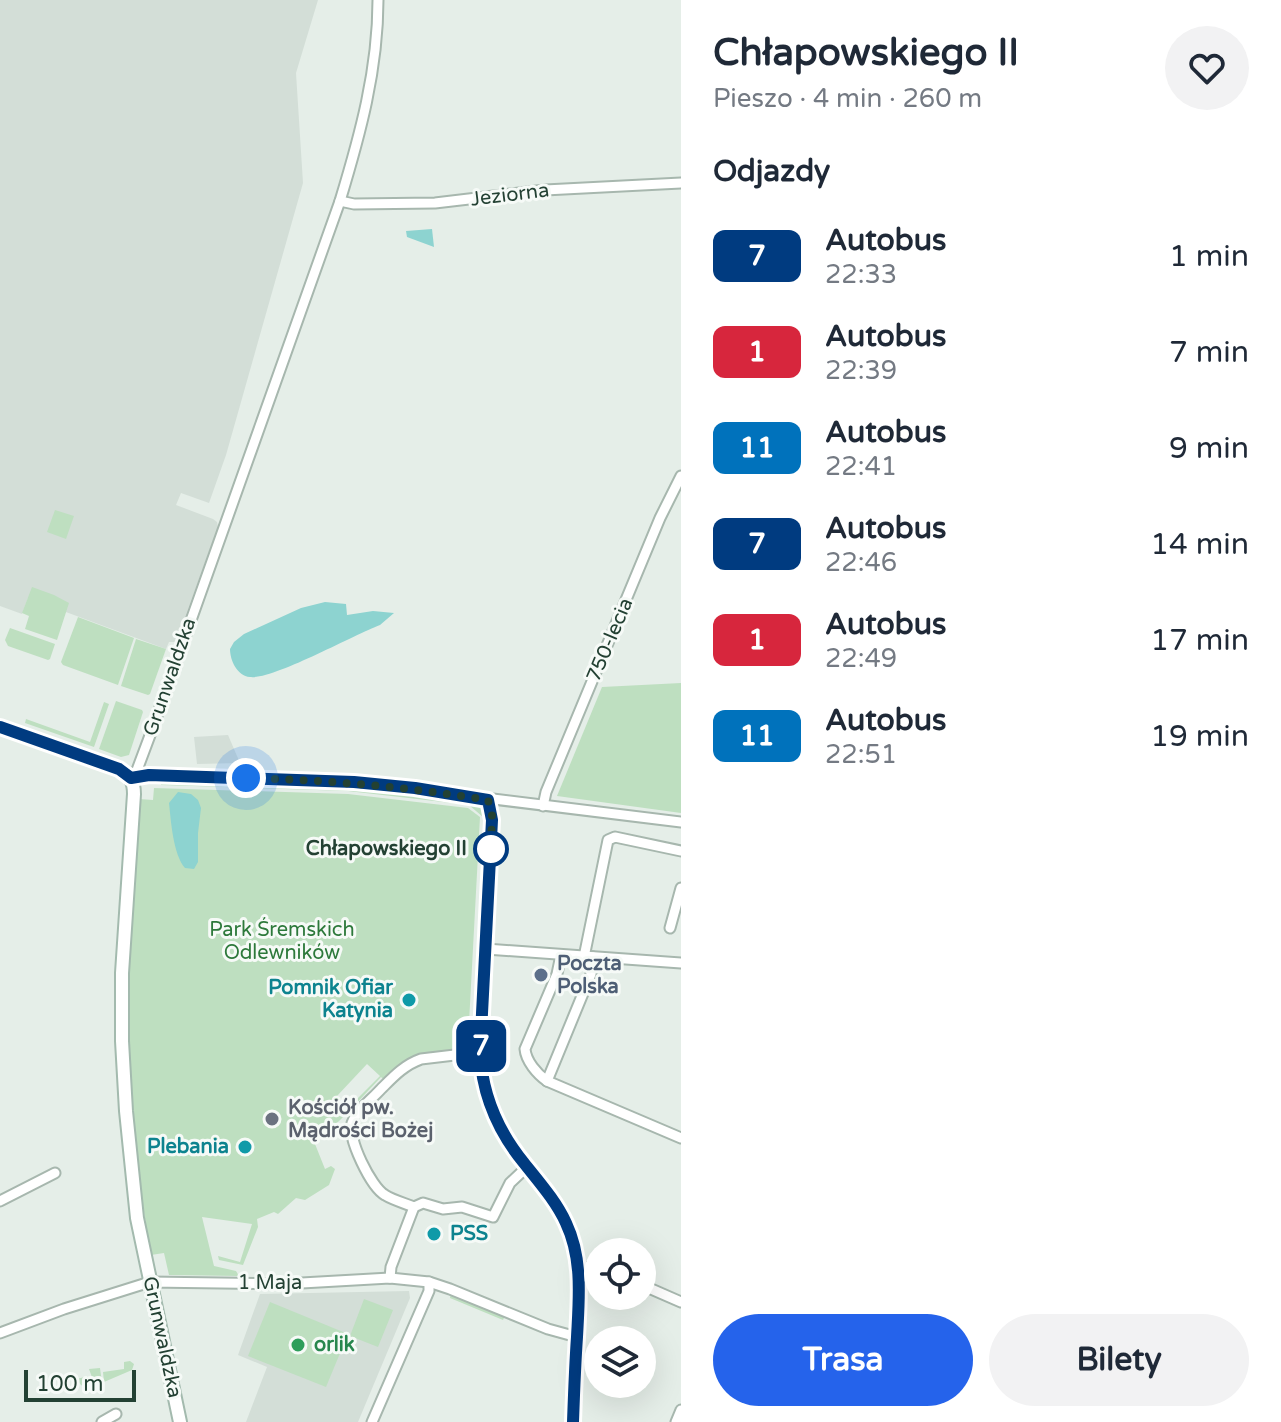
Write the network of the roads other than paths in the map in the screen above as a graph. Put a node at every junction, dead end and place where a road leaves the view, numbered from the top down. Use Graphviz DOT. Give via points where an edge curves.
graph roads {
  1 [pos="378,0"];
  2 [pos="681,183"];
  3 [pos="340,201"];
  4 [pos="681,476"];
  5 [pos="0,727"];
  6 [pos="131,778"];
  7 [pos="488,800"];
  8 [pos="543,806"];
  9 [pos="681,822"];
  10 [pos="681,851"];
  11 [pos="681,888"];
  12 [pos="670,928"];
  13 [pos="486,949"];
  14 [pos="561,955"];
  15 [pos="588,957"];
  16 [pos="681,963"];
  17 [pos="480,1052"];
  18 [pos="547,1081"];
  19 [pos="681,1138"];
  20 [pos="527,1167"];
  21 [pos="55,1173"];
  22 [pos="0,1201"];
  23 [pos="414,1207"];
  24 [pos="579,1267"];
  25 [pos="584,1267"];
  26 [pos="390,1278"];
  27 [pos="150,1282"];
  28 [pos="429,1282"];
  29 [pos="656,1291"];
  30 [pos="681,1302"];
  31 [pos="0,1333"];
  32 [pos="577,1337"];
  33 [pos="681,1410"];
  34 [pos="116,1414"];
  35 [pos="102,1422"];
  36 [pos="180,1422"];
  37 [pos="372,1422"];
  38 [pos="573,1422"];
  39 [pos="676,1422"];
  1 -- 3 [label="street, Grunwaldzka" via="367,104"];
  2 -- 3 [label="street, Jeziorna" via="435,203"];
  3 -- 6 [label="street, Grunwaldzka"];
  4 -- 8 [label="street, 750-lecia"];
  5 -- 6 [label="main road" via="119,769"];
  6 -- 7 [label="street" via="333,781"];
  6 -- 27 [label="main road, Grunwaldzka" via="122,1041 135,1202"];
  7 -- 8 [label="street"];
  7 -- 13 [label="street" via="492,820"];
  8 -- 9 [label="street"];
  10 -- 15 [label="street" via="615,837 608,840"];
  11 -- 12 [label="street"];
  13 -- 14 [label="street"];
  13 -- 17 [label="street"];
  14 -- 15 [label="street"];
  14 -- 18 [label="street" via="525,1051"];
  15 -- 16 [label="street"];
  15 -- 18 [label="street" via="591,974"];
  17 -- 20 [label="street" via="493,1114"];
  17 -- 23 [label="street" via="413,1062 351,1125 373,1185"];
  18 -- 19 [label="street"];
  20 -- 23 [label="street" via="510,1183 493,1217 462,1207"];
  20 -- 24 [label="street" via="566,1223"];
  21 -- 22 [label="street"];
  23 -- 26 [label="street"];
  24 -- 25 [label="street"];
  24 -- 32 [label="street"];
  26 -- 27 [label="street, 1 Maja" via="284,1284"];
  26 -- 28 [label="street, 1 Maja"];
  27 -- 31 [label="street, 1 Maja"];
  27 -- 36 [label="main road, Grunwaldzka"];
  28 -- 32 [label="street, 1 Maja"];
  28 -- 37 [label="street"];
  29 -- 30 [label="street"];
  32 -- 38 [label="street"];
  33 -- 39 [label="street"];
  34 -- 35 [label="street"];
}
